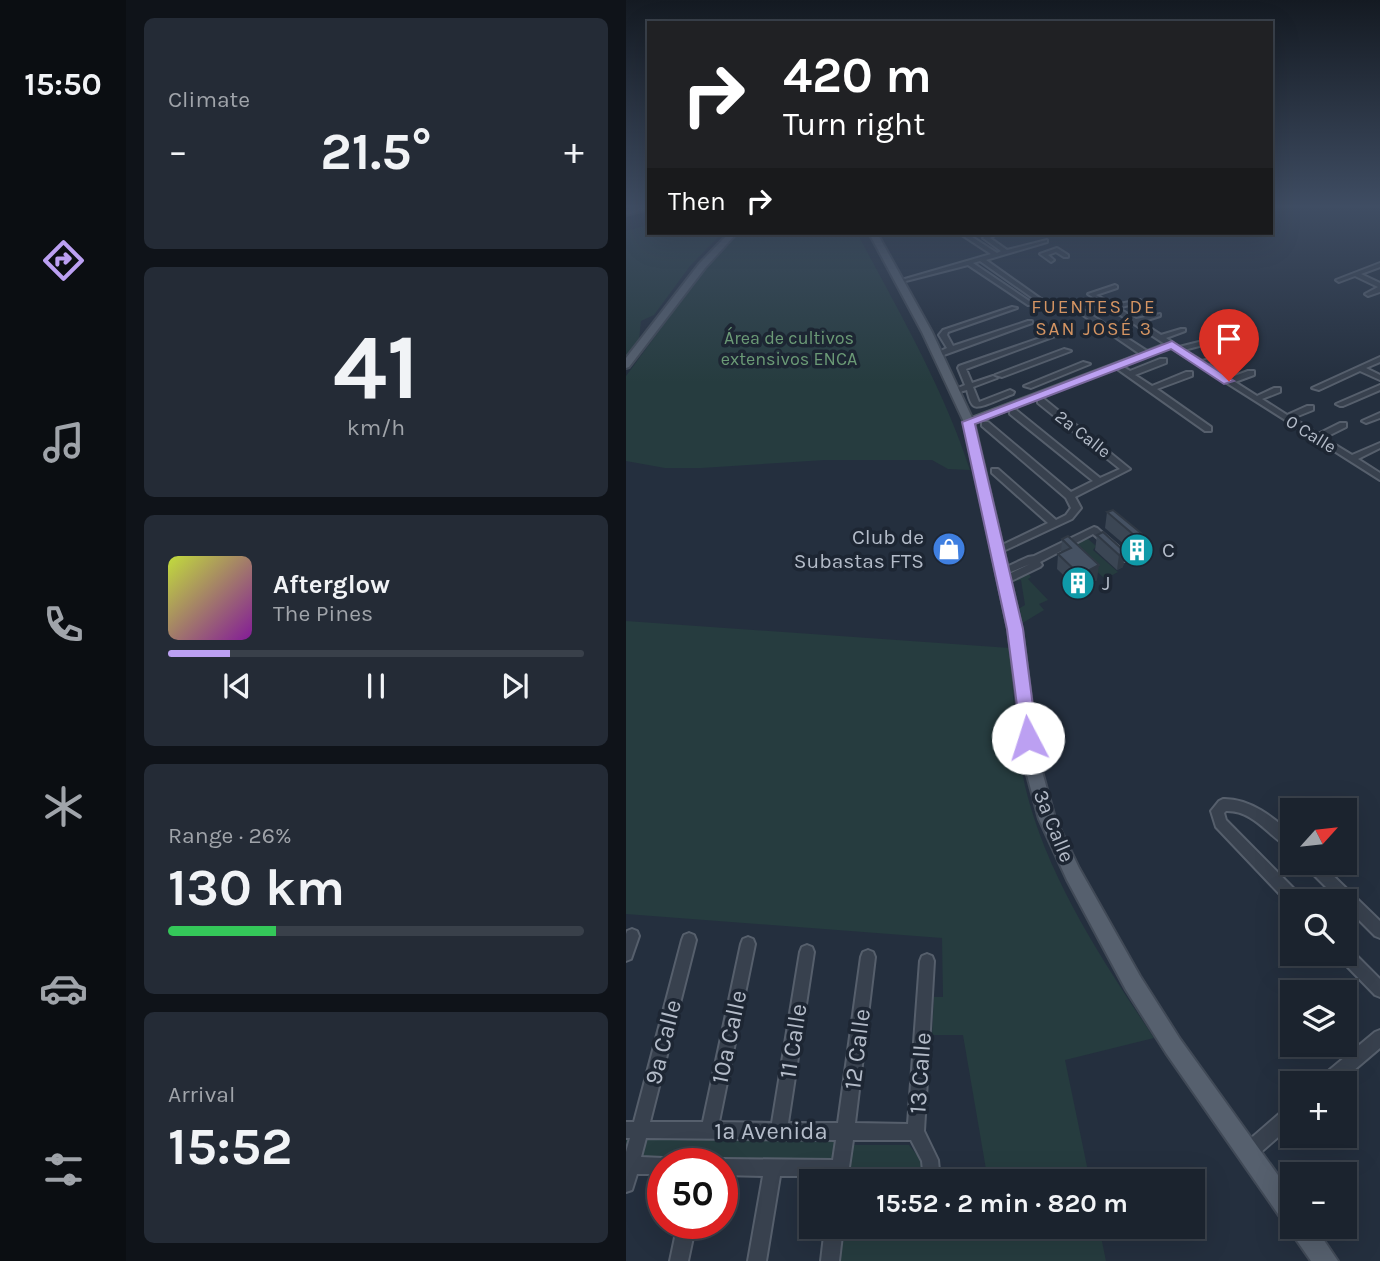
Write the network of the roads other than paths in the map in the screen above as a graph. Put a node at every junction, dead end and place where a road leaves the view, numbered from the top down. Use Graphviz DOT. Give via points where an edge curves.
graph roads {
  1 [pos="705,265"];
  2 [pos="891,265"];
  3 [pos="962,265"];
  4 [pos="972,265"];
  5 [pos="988,265"];
  6 [pos="1380,265"];
  7 [pos="1356,274"];
  8 [pos="1366,279"];
  9 [pos="1339,280"];
  10 [pos="900,282"];
  11 [pos="1354,283"];
  12 [pos="1115,287"];
  13 [pos="1380,288"];
  14 [pos="1368,294"];
  15 [pos="1066,301"];
  16 [pos="1138,302"];
  17 [pos="1030,304"];
  18 [pos="1046,305"];
  19 [pos="1014,308"];
  20 [pos="1112,308"];
  21 [pos="1158,314"];
  22 [pos="1030,322"];
  23 [pos="1135,322"];
  24 [pos="1183,330"];
  25 [pos="1051,336"];
  26 [pos="1160,338"];
  27 [pos="1200,343"];
  28 [pos="1175,347"];
  29 [pos="944,351"];
  30 [pos="1067,351"];
  31 [pos="1146,355"];
  32 [pos="1231,355"];
  33 [pos="1380,359"];
  34 [pos="1163,361"];
  35 [pos="1086,364"];
  36 [pos="1201,364"];
  37 [pos="626,365"];
  38 [pos="1118,366"];
  39 [pos="1363,367"];
  40 [pos="1010,371"];
  41 [pos="1251,373"];
  42 [pos="1130,374"];
  43 [pos="1189,374"];
  44 [pos="1380,376"];
  45 [pos="1229,381"];
  46 [pos="1028,386"];
  47 [pos="1380,387"];
  48 [pos="962,388"];
  49 [pos="1316,388"];
  50 [pos="1151,389"];
  51 [pos="1277,390"];
  52 [pos="1010,392"];
  53 [pos="1040,398"];
  54 [pos="1256,399"];
  55 [pos="1340,404"];
  56 [pos="1310,408"];
  57 [pos="1013,412"];
  58 [pos="1380,415"];
  59 [pos="1287,418"];
  60 [pos="1366,421"];
  61 [pos="968,422"];
  62 [pos="985,424"];
  63 [pos="1343,425"];
  64 [pos="1208,429"];
  65 [pos="1317,438"];
  66 [pos="1380,445"];
  67 [pos="1351,459"];
  68 [pos="995,471"];
  69 [pos="1380,477"];
  70 [pos="1099,482"];
  71 [pos="1070,496"];
  72 [pos="1055,524"];
  73 [pos="998,547"];
  74 [pos="1127,559"];
  75 [pos="1004,576"];
  76 [pos="1280,835"];
  77 [pos="1323,875"];
  78 [pos="1284,889"];
  79 [pos="1380,931"];
  80 [pos="632,936"];
  81 [pos="689,940"];
  82 [pos="748,944"];
  83 [pos="807,951"];
  84 [pos="626,954"];
  85 [pos="868,957"];
  86 [pos="927,961"];
  87 [pos="1357,966"];
  88 [pos="1380,990"];
  89 [pos="1380,1037"];
  90 [pos="1341,1071"];
  91 [pos="1280,1124"];
  92 [pos="633,1130"];
  93 [pos="709,1131"];
  94 [pos="779,1131"];
  95 [pos="846,1131"];
  96 [pos="916,1132"];
  97 [pos="1247,1153"];
  98 [pos="629,1165"];
  99 [pos="647,1166"];
  100 [pos="738,1167"];
  101 [pos="773,1167"];
  102 [pos="841,1169"];
  103 [pos="931,1169"];
  104 [pos="799,1170"];
  105 [pos="626,1184"];
  106 [pos="1280,1198"];
  107 [pos="684,1239"];
  108 [pos="833,1239"];
  109 [pos="1310,1239"];
  110 [pos="679,1261"];
  111 [pos="757,1261"];
  112 [pos="830,1261"];
  113 [pos="1326,1261"];
  1 -- 37 [label="main road"];
  2 -- 10 [label="main road, 3a Calle"];
  3 -- 10 [label="street"];
  4 -- 17 [label="street"];
  5 -- 18 [label="street"];
  6 -- 7 [label="street"];
  7 -- 8 [label="street"];
  7 -- 9 [label="street"];
  8 -- 11 [label="street"];
  8 -- 13 [label="street"];
  10 -- 29 [label="main road, 3a Calle"];
  12 -- 20 [label="street" via="1091,294"];
  13 -- 14 [label="street"];
  15 -- 31 [label="street"];
  16 -- 20 [label="street"];
  19 -- 29 [label="street" via="945,331"];
  20 -- 23 [label="street, 0 Calle"];
  21 -- 23 [label="street"];
  22 -- 29 [label="street"];
  23 -- 26 [label="street, 0 Calle"];
  24 -- 26 [label="street"];
  25 -- 48 [label="street" via="962,368"];
  26 -- 28 [label="street, 0 Calle"];
  27 -- 28 [label="street"];
  28 -- 31 [label="street"];
  28 -- 36 [label="street, 0 Calle"];
  29 -- 48 [label="main road, 3a Calle"];
  30 -- 40 [label="street"];
  31 -- 38 [label="street"];
  32 -- 36 [label="street"];
  33 -- 39 [label="street"];
  34 -- 42 [label="street"];
  35 -- 46 [label="street"];
  36 -- 45 [label="street, 0 Calle"];
  38 -- 42 [label="street"];
  38 -- 53 [label="street"];
  39 -- 44 [label="street"];
  39 -- 49 [label="street"];
  40 -- 46 [label="street, 2a Calle"];
  40 -- 48 [label="street"];
  41 -- 45 [label="street"];
  42 -- 50 [label="street"];
  43 -- 50 [label="street"];
  45 -- 54 [label="street, 0 Calle"];
  46 -- 53 [label="street, 2a Calle"];
  47 -- 55 [label="street"];
  48 -- 52 [label="street" via="976,404"];
  48 -- 61 [label="main road, 3a Calle"];
  50 -- 64 [label="street"];
  51 -- 54 [label="street"];
  53 -- 61 [label="street"];
  53 -- 70 [label="street, 2a Calle" via="1124,467"];
  54 -- 59 [label="street, 0 Calle"];
  56 -- 59 [label="street"];
  57 -- 70 [label="street"];
  58 -- 60 [label="street"];
  59 -- 65 [label="street, 0 Calle"];
  61 -- 73 [label="main road, 3a Calle"];
  62 -- 71 [label="street"];
  63 -- 65 [label="street"];
  65 -- 67 [label="street, 0 Calle"];
  66 -- 67 [label="street"];
  67 -- 69 [label="street, 0 Calle"];
  68 -- 72 [label="street"];
  70 -- 71 [label="street"];
  71 -- 72 [label="street" via="1074,513"];
  72 -- 73 [label="street"];
  73 -- 75 [label="main road, 3a Calle"];
  74 -- 75 [label="street" via="1094,530"];
  75 -- 97 [label="main road, 3a Calle" via="1016,631 1032,764 1047,819 1133,983"];
  76 -- 78 [label="street" via="1237,806 1223,805 1217,811 1221,823"];
  77 -- 79 [label="street"];
  80 -- 84 [label="street"];
  81 -- 92 [label="street, 9a Calle"];
  82 -- 93 [label="street, 10a Calle"];
  83 -- 94 [label="street, 11 Calle"];
  85 -- 95 [label="street, 12 Calle"];
  86 -- 96 [label="street, 13 Calle"];
  87 -- 88 [label="street"];
  89 -- 90 [label="street"];
  91 -- 97 [label="street"];
  92 -- 93 [label="street, 1a Avenida"];
  92 -- 98 [label="street, 9a Calle"];
  93 -- 94 [label="street, 1a Avenida"];
  94 -- 95 [label="street, 1a Avenida"];
  95 -- 96 [label="street, 1a Avenida"];
  95 -- 102 [label="street, 12 Calle"];
  96 -- 103 [label="street, 13 Calle"];
  97 -- 106 [label="main road, 3a Calle"];
  98 -- 99 [label="street"];
  98 -- 105 [label="street, 9a Calle"];
  100 -- 101 [label="street, 1a Avenida"];
  101 -- 104 [label="street, 1a Avenida"];
  101 -- 111 [label="street"];
  107 -- 110 [label="street"];
  108 -- 112 [label="street"];
  109 -- 113 [label="main road"];
}
